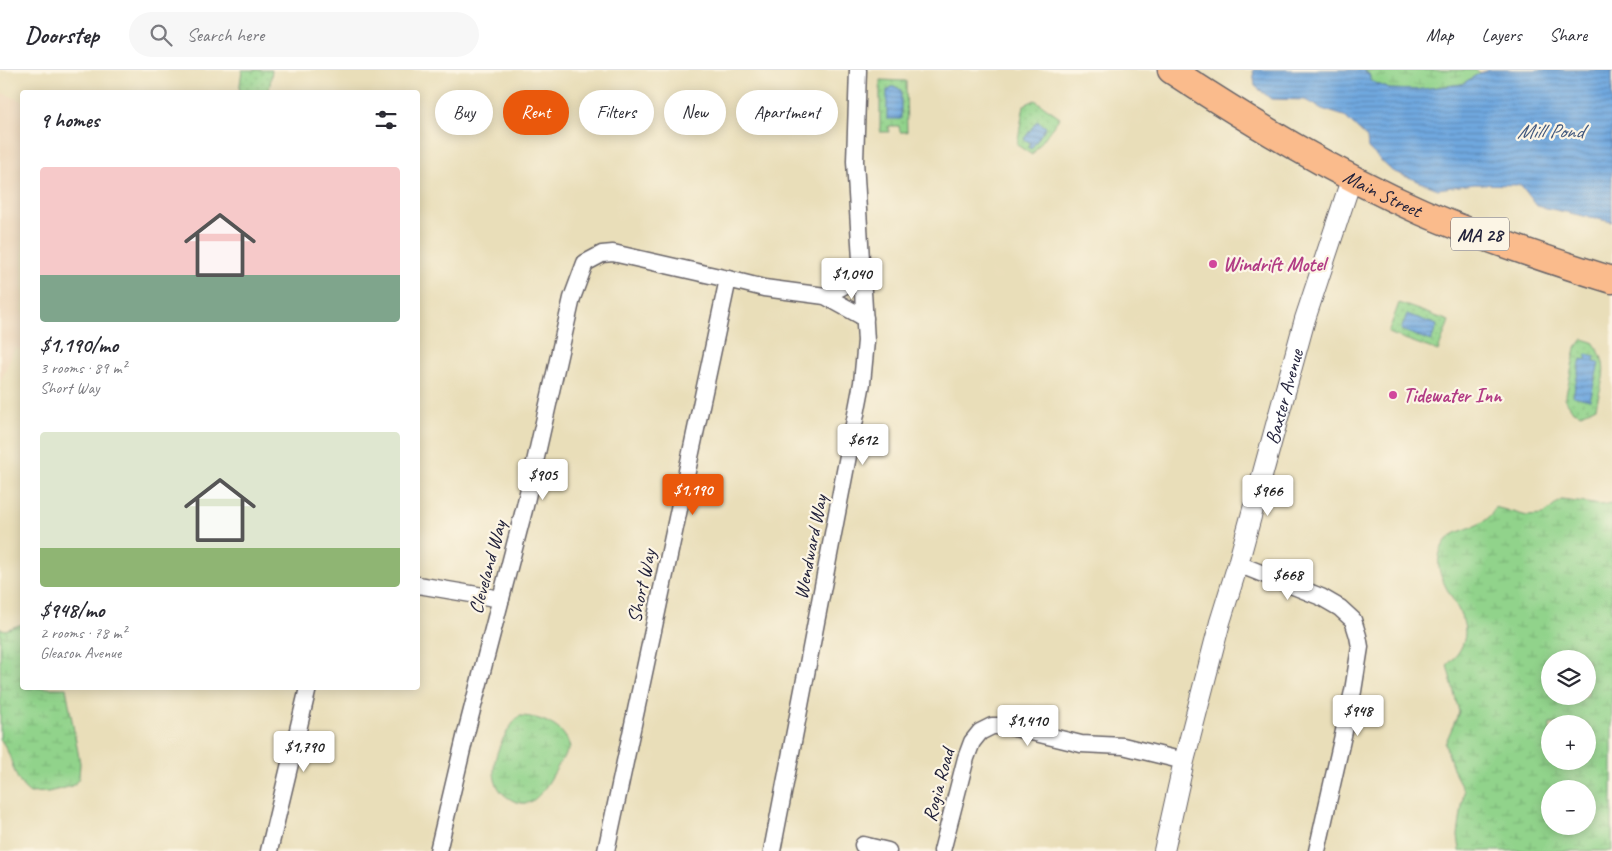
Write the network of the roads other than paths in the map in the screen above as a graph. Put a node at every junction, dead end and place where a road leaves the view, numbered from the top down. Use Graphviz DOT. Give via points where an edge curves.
graph roads {
  1 [pos="858,70"];
  2 [pos="1171,70"];
  3 [pos="1352,177"];
  4 [pos="864,275"];
  5 [pos="728,279"];
  6 [pos="1612,280"];
  7 [pos="825,296"];
  8 [pos="865,318"];
  9 [pos="1238,564"];
  10 [pos="420,585"];
  11 [pos="501,599"];
  12 [pos="308,690"];
  13 [pos="1184,761"];
  14 [pos="863,845"];
  15 [pos="269,851"];
  16 [pos="438,851"];
  17 [pos="606,851"];
  18 [pos="772,851"];
  19 [pos="888,851"];
  20 [pos="942,851"];
  21 [pos="1164,851"];
  22 [pos="1317,851"];
  1 -- 4 [label="street, Wendward Way" via="855,161"];
  2 -- 3 [label="main road, Main Street / MA 28" via="1290,145"];
  3 -- 6 [label="main road, Main Street / MA 28" via="1422,212 1543,258"];
  3 -- 9 [label="street, Baxter Avenue" via="1305,320"];
  4 -- 7 [label="street"];
  4 -- 8 [label="street, Wendward Way"];
  5 -- 7 [label="street" via="764,288"];
  5 -- 11 [label="street, Cleveland Way" via="613,253 602,254 586,263 572,298"];
  5 -- 17 [label="street, Short Way"];
  7 -- 8 [label="street"];
  8 -- 18 [label="street, Wendward Way" via="862,382"];
  9 -- 13 [label="street, Baxter Avenue"];
  9 -- 22 [label="street" via="1321,597 1340,608 1354,624 1360,647 1353,691"];
  10 -- 11 [label="street"];
  11 -- 16 [label="street, Cleveland Way"];
  12 -- 15 [label="street"];
  13 -- 20 [label="street, Rogia Road" via="1123,746 1080,744 1007,726 992,726 980,732 969,750"];
  13 -- 21 [label="street, Baxter Avenue"];
  14 -- 19 [label="street"];
}
